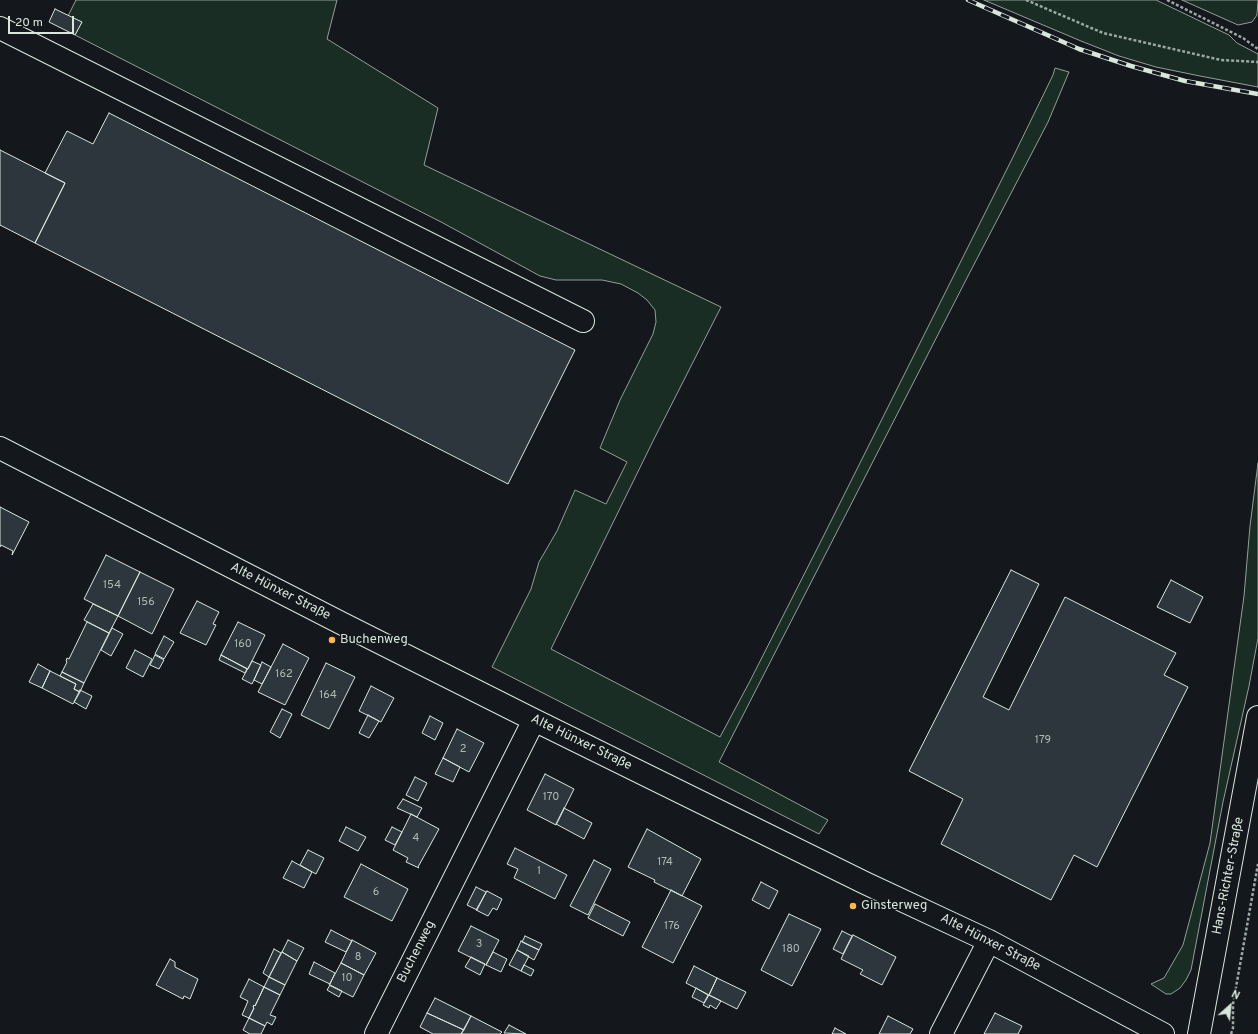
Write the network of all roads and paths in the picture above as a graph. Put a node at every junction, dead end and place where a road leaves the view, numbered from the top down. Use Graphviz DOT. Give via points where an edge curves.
graph roads {
  1 [pos="1026,0"];
  2 [pos="1167,0"];
  3 [pos="0,28"];
  4 [pos="1258,49"];
  5 [pos="1258,62"];
  6 [pos="583,321"];
  7 [pos="0,448"];
  8 [pos="1258,717"];
  9 [pos="534,720"];
  10 [pos="1258,864"];
  11 [pos="989,941"];
  12 [pos="376,1034"];
  13 [pos="941,1034"];
  14 [pos="1163,1034"];
  15 [pos="1199,1034"];
  16 [pos="1231,1034"];
  1 -- 5 [label="path" via="1103,33 1221,60"];
  2 -- 4 [label="path" via="1243,38"];
  3 -- 6 [label="street"];
  7 -- 9 [label="street, Alte Hünxer Straße"];
  8 -- 15 [label="street, Hans-Richter-Straße"];
  9 -- 11 [label="street, Alte Hünxer Straße" via="865,883"];
  9 -- 12 [label="street, Buchenweg"];
  10 -- 16 [label="path" via="1233,1004"];
  11 -- 13 [label="street"];
  11 -- 14 [label="street, Alte Hünxer Straße"];
}
